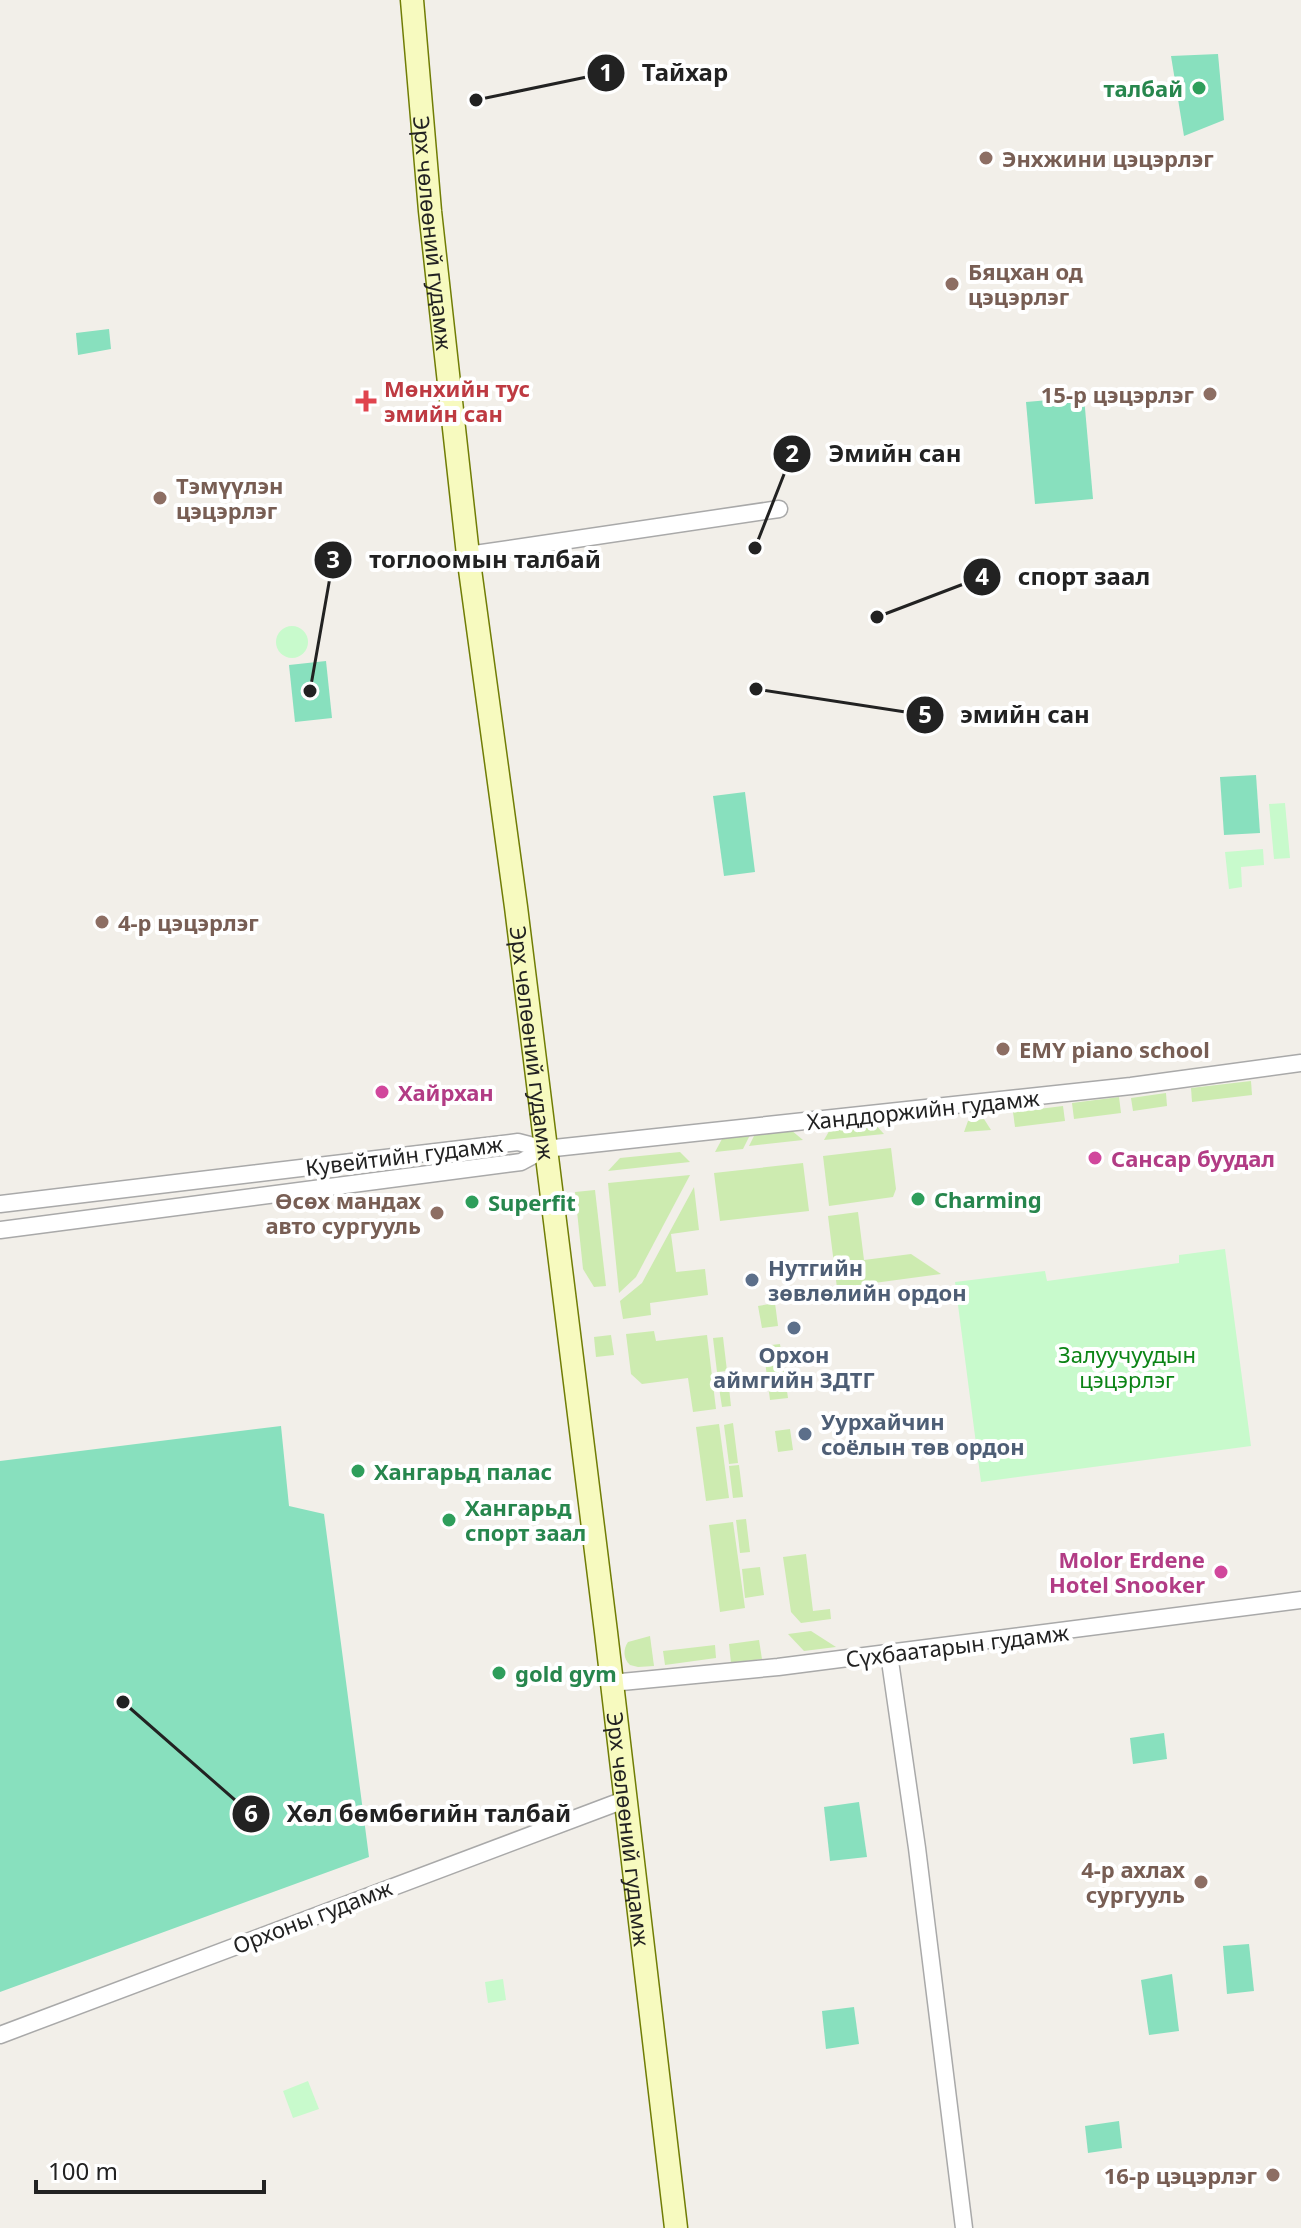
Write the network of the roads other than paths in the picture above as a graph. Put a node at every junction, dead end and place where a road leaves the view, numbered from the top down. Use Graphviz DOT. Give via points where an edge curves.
graph roads {
  1 [pos="412,0"];
  2 [pos="779,509"];
  3 [pos="468,555"];
  4 [pos="1301,1063"];
  5 [pos="545,1149"];
  6 [pos="0,1204"];
  7 [pos="0,1230"];
  8 [pos="1301,1600"];
  9 [pos="889,1654"];
  10 [pos="611,1683"];
  11 [pos="624,1800"];
  12 [pos="0,2035"];
  13 [pos="676,2228"];
  14 [pos="964,2228"];
  1 -- 3 [label="main road, Эрх чөлөөний гудамж"];
  2 -- 3 [label="street"];
  3 -- 5 [label="main road, Эрх чөлөөний гудамж"];
  4 -- 5 [label="street, Ханддоржийн гудамж"];
  5 -- 6 [label="street, Кувейтийн гудамж" via="518,1142"];
  5 -- 7 [label="street, Кувейтийн гудамж" via="521,1162"];
  5 -- 10 [label="main road, Эрх чөлөөний гудамж"];
  8 -- 9 [label="street, Сүхбаатарын гудамж"];
  9 -- 10 [label="street, Сүхбаатарын гудамж"];
  9 -- 14 [label="street"];
  10 -- 11 [label="main road, Эрх чөлөөний гудамж"];
  11 -- 12 [label="street, Орхоны гудамж"];
  11 -- 13 [label="main road, Эрх чөлөөний гудамж"];
}
